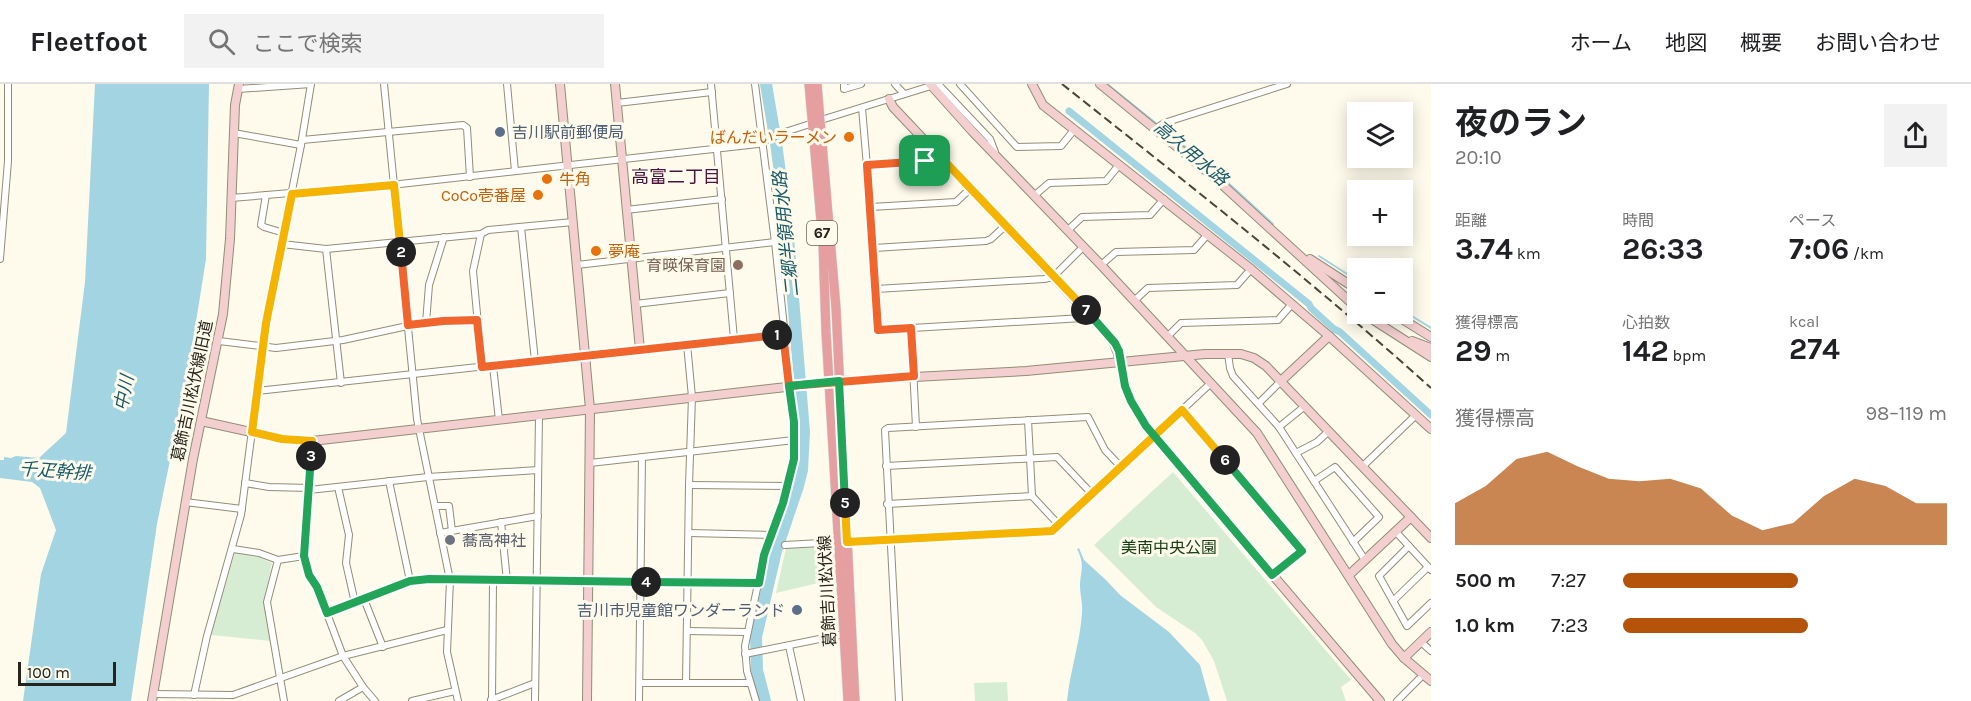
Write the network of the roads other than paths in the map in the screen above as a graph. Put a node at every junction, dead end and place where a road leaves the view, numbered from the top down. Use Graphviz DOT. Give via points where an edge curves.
graph roads {
  1 [pos="8,84"];
  2 [pos="311,84"];
  3 [pos="384,84"];
  4 [pos="507,84"];
  5 [pos="560,84"];
  6 [pos="615,84"];
  7 [pos="711,84"];
  8 [pos="755,84"];
  9 [pos="809,84"];
  10 [pos="817,84"];
  11 [pos="844,84"];
  12 [pos="861,84"];
  13 [pos="895,84"];
  14 [pos="950,84"];
  15 [pos="960,84"];
  16 [pos="1032,84"];
  17 [pos="1100,84"];
  18 [pos="1287,84"];
  19 [pos="933,85"];
  20 [pos="238,87"];
  21 [pos="943,90"];
  22 [pos="712,92"];
  23 [pos="904,94"];
  24 [pos="889,99"];
  25 [pos="617,103"];
  26 [pos="862,108"];
  27 [pos="817,121"];
  28 [pos="1159,126"];
  29 [pos="1074,129"];
  30 [pos="389,132"];
  31 [pos="234,133"];
  32 [pos="765,141"];
  33 [pos="302,142"];
  34 [pos="717,148"];
  35 [pos="935,151"];
  36 [pos="622,159"];
  37 [pos="998,159"];
  38 [pos="568,165"];
  39 [pos="867,165"];
  40 [pos="1119,165"];
  41 [pos="515,171"];
  42 [pos="470,177"];
  43 [pos="394,185"];
  44 [pos="970,189"];
  45 [pos="292,194"];
  46 [pos="266,195"];
  47 [pos="1035,195"];
  48 [pos="231,198"];
  49 [pos="722,199"];
  50 [pos="1164,199"];
  51 [pos="871,207"];
  52 [pos="626,210"];
  53 [pos="573,222"];
  54 [pos="521,226"];
  55 [pos="1005,226"];
  56 [pos="1068,230"];
  57 [pos="284,233"];
  58 [pos="481,234"];
  59 [pos="1208,234"];
  60 [pos="444,237"];
  61 [pos="400,242"];
  62 [pos="775,242"];
  63 [pos="282,244"];
  64 [pos="1289,246"];
  65 [pos="727,247"];
  66 [pos="1083,247"];
  67 [pos="874,248"];
  68 [pos="326,249"];
  69 [pos="0,259"];
  70 [pos="631,259"];
  71 [pos="577,265"];
  72 [pos="1101,265"];
  73 [pos="1251,269"];
  74 [pos="1053,277"];
  75 [pos="1347,283"];
  76 [pos="876,289"];
  77 [pos="730,293"];
  78 [pos="1347,299"];
  79 [pos="1134,300"];
  80 [pos="635,304"];
  81 [pos="1292,304"];
  82 [pos="1089,314"];
  83 [pos="477,320"];
  84 [pos="426,323"];
  85 [pos="1379,324"];
  86 [pos="1411,324"];
  87 [pos="408,325"];
  88 [pos="911,328"];
  89 [pos="783,334"];
  90 [pos="1394,334"];
  91 [pos="1168,336"];
  92 [pos="1329,336"];
  93 [pos="1431,337"];
  94 [pos="734,339"];
  95 [pos="219,340"];
  96 [pos="337,341"];
  97 [pos="687,344"];
  98 [pos="263,347"];
  99 [pos="1431,348"];
  100 [pos="640,350"];
  101 [pos="1228,354"];
  102 [pos="1185,355"];
  103 [pos="586,356"];
  104 [pos="1431,357"];
  105 [pos="535,361"];
  106 [pos="1121,362"];
  107 [pos="494,366"];
  108 [pos="482,367"];
  109 [pos="412,375"];
  110 [pos="914,376"];
  111 [pos="834,381"];
  112 [pos="1281,381"];
  113 [pos="342,383"];
  114 [pos="1211,383"];
  115 [pos="791,386"];
  116 [pos="257,391"];
  117 [pos="692,397"];
  118 [pos="1259,403"];
  119 [pos="1305,406"];
  120 [pos="590,409"];
  121 [pos="1182,410"];
  122 [pos="539,415"];
  123 [pos="1416,415"];
  124 [pos="499,420"];
  125 [pos="1028,420"];
  126 [pos="201,421"];
  127 [pos="916,426"];
  128 [pos="1279,427"];
  129 [pos="418,429"];
  130 [pos="1431,429"];
  131 [pos="1329,430"];
  132 [pos="252,432"];
  133 [pos="1154,436"];
  134 [pos="794,440"];
  135 [pos="312,441"];
  136 [pos="690,452"];
  137 [pos="1296,453"];
  138 [pos="642,457"];
  139 [pos="1030,458"];
  140 [pos="590,463"];
  141 [pos="886,466"];
  142 [pos="1363,466"];
  143 [pos="1121,467"];
  144 [pos="538,470"];
  145 [pos="428,477"];
  146 [pos="389,481"];
  147 [pos="1314,481"];
  148 [pos="245,483"];
  149 [pos="689,485"];
  150 [pos="788,486"];
  151 [pos="338,487"];
  152 [pos="309,489"];
  153 [pos="1092,494"];
  154 [pos="1032,496"];
  155 [pos="185,502"];
  156 [pos="887,504"];
  157 [pos="435,506"];
  158 [pos="242,509"];
  159 [pos="538,516"];
  160 [pos="1411,517"];
  161 [pos="501,522"];
  162 [pos="1059,525"];
  163 [pos="452,531"];
  164 [pos="1396,532"];
  165 [pos="440,533"];
  166 [pos="689,534"];
  167 [pos="771,535"];
  168 [pos="1431,538"];
  169 [pos="890,540"];
  170 [pos="843,542"];
  171 [pos="1353,542"];
  172 [pos="784,545"];
  173 [pos="1409,546"];
  174 [pos="232,549"];
  175 [pos="304,556"];
  176 [pos="278,560"];
  177 [pos="1365,560"];
  178 [pos="1430,568"];
  179 [pos="1272,575"];
  180 [pos="1349,575"];
  181 [pos="450,580"];
  182 [pos="537,580"];
  183 [pos="410,581"];
  184 [pos="493,581"];
  185 [pos="507,581"];
  186 [pos="590,581"];
  187 [pos="641,582"];
  188 [pos="687,582"];
  189 [pos="759,583"];
  190 [pos="364,599"];
  191 [pos="1393,601"];
  192 [pos="355,603"];
  193 [pos="1431,603"];
  194 [pos="327,613"];
  195 [pos="447,630"];
  196 [pos="687,631"];
  197 [pos="747,632"];
  198 [pos="1431,632"];
  199 [pos="844,634"];
  200 [pos="1421,642"];
  201 [pos="383,646"];
  202 [pos="789,646"];
  203 [pos="1431,651"];
  204 [pos="745,654"];
  205 [pos="343,656"];
  206 [pos="1404,658"];
  207 [pos="1423,675"];
  208 [pos="281,678"];
  209 [pos="1431,681"];
  210 [pos="536,683"];
  211 [pos="640,683"];
  212 [pos="686,683"];
  213 [pos="750,683"];
  214 [pos="363,687"];
  215 [pos="456,691"];
  216 [pos="153,697"];
  217 [pos="193,697"];
  218 [pos="491,700"];
  219 [pos="284,701"];
  220 [pos="339,701"];
  221 [pos="375,701"];
  222 [pos="412,701"];
  223 [pos="459,701"];
  224 [pos="535,701"];
  225 [pos="587,701"];
  226 [pos="639,701"];
  227 [pos="756,701"];
  228 [pos="801,701"];
  229 [pos="848,701"];
  230 [pos="855,701"];
  231 [pos="899,701"];
  232 [pos="1380,701"];
  233 [pos="1397,701"];
  1 -- 69 [label="street" via="8,161"];
  2 -- 20 [label="street"];
  2 -- 33 [label="street"];
  3 -- 30 [label="street"];
  4 -- 41 [label="street"];
  5 -- 38 [label="street"];
  6 -- 25 [label="street"];
  7 -- 22 [label="street"];
  8 -- 32 [label="street"];
  9 -- 27 [label="main road, 葛飾吉川松伏線 / 67"];
  10 -- 27 [label="main road, 葛飾吉川松伏線 / 67"];
  11 -- 12 [label="street" via="844,89"];
  13 -- 23 [label="street"];
  14 -- 21 [label="street"];
  15 -- 29 [label="street" via="1017,147 1061,146"];
  16 -- 29 [label="street" via="1043,105"];
  17 -- 28 [label="street"];
  18 -- 28 [label="street"];
  19 -- 21 [label="street"];
  19 -- 23 [label="street"];
  19 -- 37 [label="street"];
  20 -- 31 [label="street, 葛飾吉川松伏線旧道"];
  21 -- 37 [label="street" via="990,139"];
  22 -- 25 [label="street"];
  22 -- 34 [label="street"];
  23 -- 24 [label="street"];
  24 -- 26 [label="street"];
  24 -- 35 [label="street"];
  25 -- 36 [label="street"];
  26 -- 27 [label="street"];
  26 -- 39 [label="street"];
  27 -- 32 [label="street"];
  27 -- 111 [label="main road, 葛飾吉川松伏線 / 67"];
  28 -- 64 [label="street"];
  29 -- 40 [label="street"];
  30 -- 33 [label="street"];
  30 -- 42 [label="street" via="463,125"];
  30 -- 43 [label="street"];
  31 -- 33 [label="street"];
  31 -- 48 [label="street, 葛飾吉川松伏線旧道"];
  32 -- 34 [label="street"];
  32 -- 62 [label="street"];
  33 -- 45 [label="street"];
  34 -- 36 [label="street"];
  34 -- 49 [label="street"];
  35 -- 39 [label="street" via="925,161"];
  35 -- 44 [label="street"];
  36 -- 38 [label="street"];
  36 -- 52 [label="street"];
  37 -- 47 [label="street"];
  38 -- 41 [label="street"];
  38 -- 53 [label="street"];
  39 -- 51 [label="street"];
  40 -- 47 [label="street" via="1106,181 1049,183"];
  40 -- 50 [label="street"];
  41 -- 42 [label="street"];
  42 -- 43 [label="street"];
  43 -- 45 [label="street"];
  43 -- 61 [label="street"];
  44 -- 51 [label="street" via="956,202"];
  44 -- 55 [label="street"];
  45 -- 46 [label="street"];
  45 -- 57 [label="street"];
  46 -- 48 [label="street"];
  46 -- 57 [label="street" via="261,225"];
  47 -- 56 [label="street"];
  48 -- 95 [label="street, 葛飾吉川松伏線旧道"];
  49 -- 52 [label="street"];
  49 -- 65 [label="street"];
  50 -- 56 [label="street" via="1150,216 1082,218"];
  50 -- 59 [label="street"];
  51 -- 67 [label="street"];
  52 -- 70 [label="street"];
  53 -- 54 [label="street"];
  53 -- 71 [label="street"];
  54 -- 58 [label="street"];
  54 -- 105 [label="street"];
  55 -- 67 [label="street" via="986,241"];
  55 -- 74 [label="street"];
  56 -- 66 [label="street"];
  57 -- 63 [label="street"];
  58 -- 60 [label="street"];
  58 -- 83 [label="street" via="473,271"];
  59 -- 72 [label="street" via="1194,250 1116,252"];
  59 -- 73 [label="street"];
  60 -- 61 [label="street"];
  60 -- 84 [label="street" via="429,285"];
  61 -- 68 [label="street"];
  61 -- 87 [label="street"];
  62 -- 65 [label="street"];
  62 -- 89 [label="street"];
  63 -- 68 [label="street"];
  63 -- 98 [label="street"];
  64 -- 75 [label="street"];
  64 -- 78 [label="street"];
  65 -- 70 [label="street"];
  65 -- 77 [label="street"];
  66 -- 72 [label="street"];
  66 -- 74 [label="street"];
  67 -- 76 [label="street"];
  68 -- 96 [label="street"];
  70 -- 71 [label="street"];
  70 -- 80 [label="street"];
  71 -- 103 [label="street"];
  72 -- 79 [label="street"];
  73 -- 79 [label="street" via="1237,285 1148,288"];
  73 -- 81 [label="street"];
  74 -- 76 [label="street"];
  74 -- 82 [label="street"];
  76 -- 88 [label="street" via="878,330"];
  77 -- 80 [label="street"];
  77 -- 94 [label="street"];
  79 -- 91 [label="street"];
  80 -- 100 [label="street"];
  81 -- 91 [label="street" via="1278,320 1181,323"];
  81 -- 92 [label="street"];
  82 -- 88 [label="street" via="1083,318"];
  82 -- 106 [label="street" via="1115,343"];
  83 -- 84 [label="street"];
  83 -- 108 [label="street"];
  84 -- 87 [label="street"];
  85 -- 90 [label="street"];
  86 -- 93 [label="street"];
  87 -- 96 [label="street"];
  87 -- 109 [label="street"];
  88 -- 110 [label="street"];
  89 -- 94 [label="street"];
  89 -- 115 [label="street"];
  90 -- 99 [label="street"];
  90 -- 104 [label="street"];
  91 -- 102 [label="street"];
  92 -- 112 [label="street"];
  92 -- 123 [label="street"];
  94 -- 97 [label="street"];
  95 -- 98 [label="street"];
  95 -- 126 [label="street, 葛飾吉川松伏線旧道"];
  96 -- 98 [label="street"];
  96 -- 113 [label="street"];
  97 -- 100 [label="street"];
  97 -- 117 [label="street"];
  98 -- 116 [label="street"];
  100 -- 103 [label="street"];
  101 -- 102 [label="street"];
  101 -- 112 [label="street" via="1254,358"];
  101 -- 118 [label="street" via="1233,376"];
  102 -- 106 [label="street"];
  102 -- 114 [label="street"];
  103 -- 105 [label="street"];
  103 -- 120 [label="street"];
  105 -- 107 [label="street"];
  106 -- 110 [label="street"];
  106 -- 133 [label="street" via="1131,401"];
  107 -- 108 [label="street"];
  107 -- 124 [label="street"];
  108 -- 109 [label="street"];
  109 -- 113 [label="street"];
  109 -- 129 [label="street"];
  110 -- 111 [label="street"];
  110 -- 127 [label="street"];
  111 -- 115 [label="street"];
  111 -- 170 [label="main road, 葛飾吉川松伏線 / 67"];
  112 -- 118 [label="street"];
  112 -- 119 [label="street"];
  113 -- 116 [label="street"];
  114 -- 121 [label="street"];
  114 -- 180 [label="street" via="1266,444"];
  115 -- 117 [label="street"];
  115 -- 134 [label="street"];
  116 -- 132 [label="street"];
  117 -- 120 [label="street"];
  117 -- 136 [label="street"];
  118 -- 128 [label="street"];
  119 -- 128 [label="street"];
  119 -- 131 [label="street"];
  120 -- 122 [label="street"];
  120 -- 140 [label="street"];
  121 -- 133 [label="street"];
  121 -- 179 [label="street" via="1302,551"];
  122 -- 124 [label="street"];
  122 -- 144 [label="street"];
  123 -- 130 [label="street"];
  123 -- 142 [label="street"];
  124 -- 129 [label="street"];
  125 -- 127 [label="street"];
  125 -- 139 [label="street"];
  125 -- 143 [label="street" via="1088,417 1105,450"];
  126 -- 132 [label="street"];
  126 -- 155 [label="street, 葛飾吉川松伏線旧道"];
  127 -- 141 [label="street" via="885,430"];
  128 -- 137 [label="street"];
  129 -- 135 [label="street"];
  129 -- 145 [label="street"];
  131 -- 137 [label="street"];
  131 -- 142 [label="street"];
  132 -- 135 [label="street"];
  132 -- 148 [label="street"];
  133 -- 143 [label="street"];
  133 -- 179 [label="street"];
  134 -- 136 [label="street"];
  134 -- 150 [label="street"];
  135 -- 152 [label="street"];
  136 -- 138 [label="street"];
  136 -- 149 [label="street"];
  137 -- 147 [label="street"];
  138 -- 140 [label="street"];
  138 -- 187 [label="street"];
  139 -- 141 [label="street"];
  139 -- 153 [label="street" via="1056,457"];
  139 -- 154 [label="street"];
  140 -- 186 [label="street"];
  141 -- 156 [label="street"];
  142 -- 160 [label="street"];
  143 -- 153 [label="street"];
  144 -- 145 [label="street"];
  144 -- 159 [label="street"];
  145 -- 146 [label="street"];
  145 -- 157 [label="street"];
  146 -- 151 [label="street"];
  146 -- 183 [label="street"];
  147 -- 171 [label="street"];
  147 -- 171 [label="street" via="1335,467 1379,517"];
  148 -- 152 [label="street"];
  148 -- 158 [label="street"];
  149 -- 150 [label="street"];
  149 -- 166 [label="street"];
  150 -- 167 [label="street"];
  151 -- 152 [label="street"];
  151 -- 192 [label="street" via="349,535 346,563"];
  152 -- 175 [label="street"];
  153 -- 162 [label="street"];
  154 -- 156 [label="street"];
  154 -- 162 [label="street"];
  155 -- 158 [label="street"];
  155 -- 216 [label="street, 葛飾吉川松伏線旧道"];
  156 -- 169 [label="street"];
  157 -- 163 [label="street" via="449,506"];
  157 -- 165 [label="street"];
  158 -- 174 [label="street"];
  159 -- 161 [label="street"];
  159 -- 182 [label="street"];
  160 -- 164 [label="street"];
  160 -- 168 [label="street"];
  161 -- 163 [label="street"];
  161 -- 185 [label="street"];
  162 -- 169 [label="street" via="1047,532"];
  163 -- 165 [label="street"];
  164 -- 173 [label="street"];
  164 -- 177 [label="street"];
  165 -- 181 [label="street"];
  166 -- 167 [label="street"];
  166 -- 188 [label="street"];
  167 -- 189 [label="street"];
  169 -- 170 [label="street"];
  169 -- 231 [label="street"];
  170 -- 172 [label="street"];
  170 -- 199 [label="main road, 葛飾吉川松伏線 / 67"];
  170 -- 230 [label="main road, 葛飾吉川松伏線 / 67"];
  171 -- 177 [label="street"];
  173 -- 178 [label="street"];
  173 -- 191 [label="street" via="1379,576"];
  174 -- 176 [label="street"];
  174 -- 217 [label="street"];
  175 -- 176 [label="street"];
  175 -- 194 [label="street"];
  176 -- 208 [label="street" via="267,602"];
  177 -- 180 [label="street"];
  178 -- 191 [label="street"];
  179 -- 232 [label="street"];
  180 -- 206 [label="street"];
  181 -- 183 [label="street"];
  181 -- 184 [label="street"];
  181 -- 195 [label="street"];
  182 -- 185 [label="street"];
  182 -- 186 [label="street"];
  182 -- 210 [label="street"];
  183 -- 190 [label="street"];
  184 -- 185 [label="street"];
  184 -- 218 [label="street"];
  186 -- 187 [label="street"];
  186 -- 225 [label="street"];
  187 -- 188 [label="street"];
  187 -- 211 [label="street"];
  188 -- 189 [label="street"];
  188 -- 196 [label="street"];
  189 -- 197 [label="street"];
  190 -- 192 [label="street"];
  190 -- 201 [label="street"];
  191 -- 193 [label="street" via="1407,626"];
  192 -- 194 [label="street"];
  194 -- 205 [label="street"];
  195 -- 201 [label="street"];
  195 -- 215 [label="street" via="447,652"];
  196 -- 197 [label="street"];
  196 -- 212 [label="street"];
  197 -- 204 [label="street"];
  198 -- 200 [label="street"];
  199 -- 202 [label="street"];
  199 -- 229 [label="main road, 葛飾吉川松伏線 / 67"];
  200 -- 203 [label="street"];
  200 -- 206 [label="street"];
  201 -- 205 [label="street"];
  202 -- 204 [label="street"];
  202 -- 228 [label="street"];
  204 -- 213 [label="street"];
  205 -- 208 [label="street"];
  205 -- 214 [label="street"];
  206 -- 207 [label="street"];
  207 -- 209 [label="street"];
  207 -- 233 [label="street"];
  208 -- 217 [label="street" via="234,695"];
  208 -- 219 [label="street"];
  210 -- 218 [label="street"];
  210 -- 224 [label="street"];
  211 -- 212 [label="street"];
  211 -- 226 [label="street"];
  212 -- 213 [label="street"];
  213 -- 227 [label="street"];
  214 -- 220 [label="street"];
  214 -- 221 [label="street"];
  215 -- 222 [label="street"];
  215 -- 223 [label="street"];
  216 -- 217 [label="street"];
}
